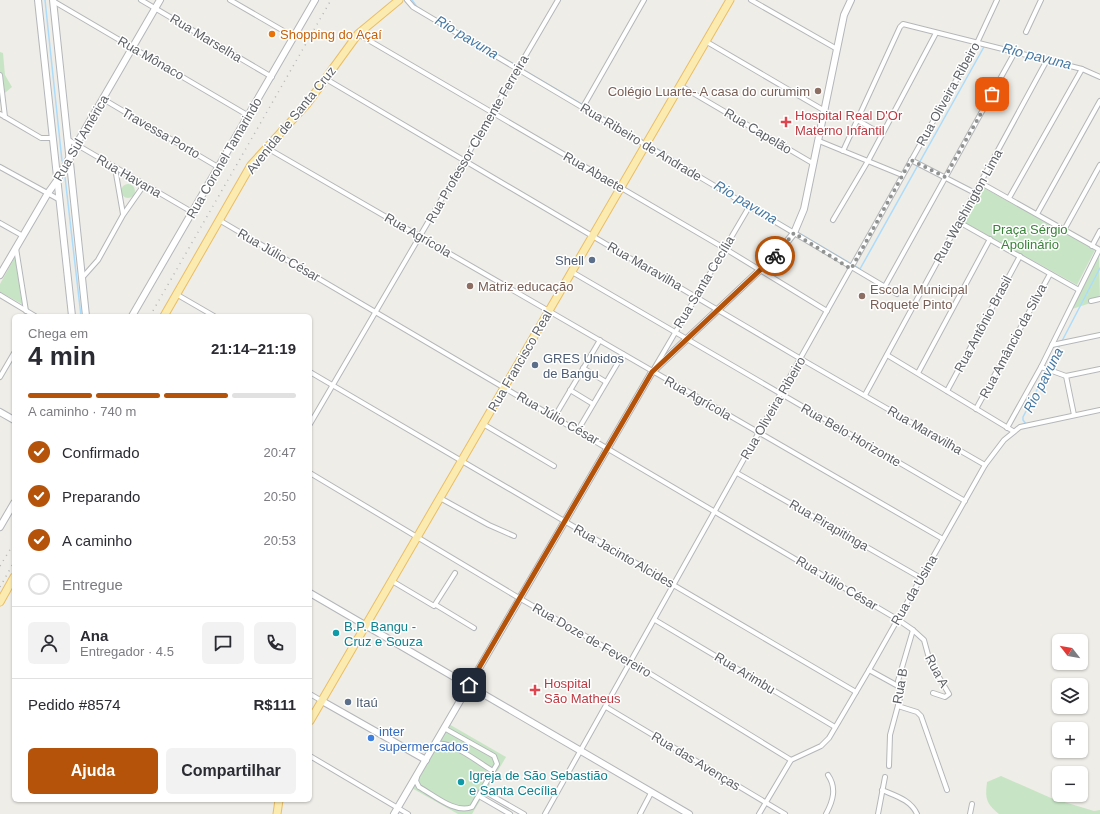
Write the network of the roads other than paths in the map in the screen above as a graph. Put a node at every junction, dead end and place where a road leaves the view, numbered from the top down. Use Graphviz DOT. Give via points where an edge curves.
graph roads {
  1 [pos="38,0"];
  2 [pos="53,0"];
  3 [pos="141,0"];
  4 [pos="160,0"];
  5 [pos="230,0"];
  6 [pos="315,0"];
  7 [pos="399,0"];
  8 [pos="407,0"];
  9 [pos="558,0"];
  10 [pos="644,0"];
  11 [pos="730,0"];
  12 [pos="751,0"];
  13 [pos="852,0"];
  14 [pos="997,0"];
  15 [pos="1041,0"];
  16 [pos="155,8"];
  17 [pos="1026,32"];
  18 [pos="936,33"];
  19 [pos="358,34"];
  20 [pos="294,37"];
  21 [pos="707,42"];
  22 [pos="977,43"];
  23 [pos="132,47"];
  24 [pos="837,49"];
  25 [pos="1015,52"];
  26 [pos="1047,60"];
  27 [pos="519,68"];
  28 [pos="1082,69"];
  29 [pos="0,75"];
  30 [pos="272,77"];
  31 [pos="1100,77"];
  32 [pos="326,78"];
  33 [pos="681,86"];
  34 [pos="103,99"];
  35 [pos="1100,101"];
  36 [pos="584,106"];
  37 [pos="825,111"];
  38 [pos="493,112"];
  39 [pos="0,114"];
  40 [pos="249,116"];
  41 [pos="5,118"];
  42 [pos="857,120"];
  43 [pos="882,134"];
  44 [pos="52,138"];
  45 [pos="67,139"];
  46 [pos="819,141"];
  47 [pos="647,144"];
  48 [pos="76,145"];
  49 [pos="267,148"];
  50 [pos="843,151"];
  51 [pos="69,158"];
  52 [pos="465,159"];
  53 [pos="911,160"];
  54 [pos="868,161"];
  55 [pos="814,164"];
  56 [pos="1100,164"];
  57 [pos="0,167"];
  58 [pos="218,167"];
  59 [pos="115,168"];
  60 [pos="902,176"];
  61 [pos="945,177"];
  62 [pos="58,180"];
  63 [pos="981,183"];
  64 [pos="144,185"];
  65 [pos="622,188"];
  66 [pos="48,193"];
  67 [pos="975,193"];
  68 [pos="1009,198"];
  69 [pos="60,200"];
  70 [pos="749,207"];
  71 [pos="192,212"];
  72 [pos="1037,214"];
  73 [pos="123,215"];
  74 [pos="219,220"];
  75 [pos="833,220"];
  76 [pos="959,222"];
  77 [pos="0,223"];
  78 [pos="1064,230"];
  79 [pos="1100,232"];
  80 [pos="794,233"];
  81 [pos="23,236"];
  82 [pos="420,236"];
  83 [pos="593,236"];
  84 [pos="990,239"];
  85 [pos="1092,246"];
  86 [pos="16,247"];
  87 [pos="724,248"];
  88 [pos="1099,250"];
  89 [pos="1020,256"];
  90 [pos="851,269"];
  91 [pos="759,271"];
  92 [pos="572,272"];
  93 [pos="1050,274"];
  94 [pos="0,275"];
  95 [pos="82,278"];
  96 [pos="884,288"];
  97 [pos="1078,290"];
  98 [pos="176,294"];
  99 [pos="897,294"];
  100 [pos="0,295"];
  101 [pos="696,295"];
  102 [pos="1100,298"];
  103 [pos="1091,301"];
  104 [pos="26,310"];
  105 [pos="549,310"];
  106 [pos="720,310"];
  107 [pos="827,311"];
  108 [pos="377,312"];
  109 [pos="32,314"];
  110 [pos="72,314"];
  111 [pos="86,314"];
  112 [pos="133,314"];
  113 [pos="165,314"];
  114 [pos="211,314"];
  115 [pos="674,332"];
  116 [pos="1100,335"];
  117 [pos="600,340"];
  118 [pos="688,340"];
  119 [pos="1052,345"];
  120 [pos="623,354"];
  121 [pos="887,355"];
  122 [pos="12,356"];
  123 [pos="802,359"];
  124 [pos="1041,367"];
  125 [pos="583,368"];
  126 [pos="1100,369"];
  127 [pos="652,372"];
  128 [pos="312,373"];
  129 [pos="918,373"];
  130 [pos="1066,376"];
  131 [pos="0,377"];
  132 [pos="606,382"];
  133 [pos="333,385"];
  134 [pos="505,387"];
  135 [pos="570,390"];
  136 [pos="947,391"];
  137 [pos="781,395"];
  138 [pos="865,395"];
  139 [pos="593,404"];
  140 [pos="976,409"];
  141 [pos="1100,410"];
  142 [pos="0,412"];
  143 [pos="1074,415"];
  144 [pos="555,416"];
  145 [pos="12,419"];
  146 [pos="312,421"];
  147 [pos="483,424"];
  148 [pos="1007,428"];
  149 [pos="578,430"];
  150 [pos="1013,431"];
  151 [pos="758,434"];
  152 [pos="608,447"];
  153 [pos="461,462"];
  154 [pos="985,465"];
  155 [pos="554,466"];
  156 [pos="737,473"];
  157 [pos="312,474"];
  158 [pos="440,498"];
  159 [pos="965,501"];
  160 [pos="12,506"];
  161 [pos="716,512"];
  162 [pos="564,521"];
  163 [pos="0,527"];
  164 [pos="418,536"];
  165 [pos="514,536"];
  166 [pos="942,539"];
  167 [pos="455,573"];
  168 [pos="921,578"];
  169 [pos="392,581"];
  170 [pos="12,582"];
  171 [pos="675,585"];
  172 [pos="312,594"];
  173 [pos="519,598"];
  174 [pos="0,602"];
  175 [pos="436,605"];
  176 [pos="897,619"];
  177 [pos="655,620"];
  178 [pos="366,625"];
  179 [pos="474,628"];
  180 [pos="913,630"];
  181 [pos="631,662"];
  182 [pos="869,670"];
  183 [pos="469,685"];
  184 [pos="898,686"];
  185 [pos="856,692"];
  186 [pos="933,693"];
  187 [pos="312,695"];
  188 [pos="322,701"];
  189 [pos="898,706"];
  190 [pos="606,707"];
  191 [pos="312,718"];
  192 [pos="835,727"];
  193 [pos="444,728"];
  194 [pos="434,745"];
  195 [pos="581,752"];
  196 [pos="312,757"];
  197 [pos="426,760"];
  198 [pos="791,760"];
  199 [pos="889,766"];
  200 [pos="492,771"];
  201 [pos="828,775"];
  202 [pos="417,776"];
  203 [pos="885,777"];
  204 [pos="482,790"];
  205 [pos="882,790"];
  206 [pos="947,790"];
  207 [pos="652,793"];
  208 [pos="479,796"];
  209 [pos="279,802"];
  210 [pos="766,803"];
  211 [pos="972,804"];
  212 [pos="396,811"];
  213 [pos="277,814"];
  214 [pos="408,814"];
  215 [pos="510,814"];
  216 [pos="524,814"];
  217 [pos="546,814"];
  218 [pos="640,814"];
  219 [pos="689,814"];
  220 [pos="759,814"];
  221 [pos="785,814"];
  222 [pos="826,814"];
  223 [pos="878,814"];
  224 [pos="917,814"];
  225 [pos="970,814"];
  1 -- 44 [label="street"];
  2 -- 23 [label="street, Rua Mônaco"];
  2 -- 45 [label="street"];
  3 -- 16 [label="street, Rua Marselha"];
  4 -- 16 [label="street, Rua Sul América"];
  5 -- 20 [label="street"];
  6 -- 20 [label="street, Rua Coronel Tamarindo"];
  7 -- 19 [label="main road, Avenida de Santa Cruz"];
  8 -- 27 [label="street, Rua Ribeiro de Andrade" via="413,7"];
  9 -- 27 [label="street, Rua Professor Clemente Ferreira"];
  10 -- 36 [label="street"];
  11 -- 21 [label="main road, Rua Francisco Real"];
  12 -- 24 [label="street"];
  13 -- 24 [label="street" via="844,15"];
  14 -- 22 [label="street, Rua Oliveira Ribeiro"];
  15 -- 17 [label="street"];
  16 -- 23 [label="street, Rua Sul América"];
  16 -- 30 [label="street, Rua Marselha"];
  18 -- 22 [label="street"];
  18 -- 42 [label="street" via="907,23 902,25"];
  18 -- 43 [label="street"];
  19 -- 32 [label="main road, Avenida de Santa Cruz"];
  19 -- 38 [label="street, Rua Abaete"];
  20 -- 30 [label="street, Rua Coronel Tamarindo"];
  21 -- 33 [label="main road, Rua Francisco Real"];
  21 -- 37 [label="street"];
  22 -- 25 [label="street"];
  22 -- 53 [label="street, Rua Oliveira Ribeiro"];
  23 -- 34 [label="street, Rua Sul América"];
  23 -- 40 [label="street, Rua Mônaco"];
  24 -- 37 [label="street"];
  25 -- 26 [label="street"];
  25 -- 61 [label="street"];
  26 -- 28 [label="street"];
  26 -- 63 [label="street, Rua Washington Lima"];
  27 -- 36 [label="street, Rua Ribeiro de Andrade"];
  27 -- 38 [label="street, Rua Professor Clemente Ferreira"];
  28 -- 31 [label="street"];
  28 -- 68 [label="street"];
  29 -- 41 [label="street"];
  30 -- 40 [label="street, Rua Coronel Tamarindo"];
  32 -- 49 [label="main road, Avenida de Santa Cruz" via="298,115"];
  32 -- 52 [label="street, Rua Maravilha"];
  33 -- 47 [label="main road, Rua Francisco Real"];
  33 -- 55 [label="street, Rua Capelão"];
  34 -- 48 [label="street, Rua Sul América"];
  34 -- 58 [label="street, Travessa Porto"];
  35 -- 72 [label="street"];
  36 -- 47 [label="street, Rua Ribeiro de Andrade"];
  37 -- 46 [label="street"];
  38 -- 52 [label="street, Rua Professor Clemente Ferreira"];
  38 -- 65 [label="street, Rua Abaete"];
  39 -- 41 [label="street"];
  40 -- 58 [label="street, Rua Coronel Tamarindo"];
  41 -- 44 [label="street" via="41,138"];
  42 -- 43 [label="street"];
  42 -- 50 [label="street"];
  43 -- 54 [label="street"];
  44 -- 62 [label="street"];
  45 -- 48 [label="street, Rua Havana"];
  45 -- 51 [label="street"];
  46 -- 50 [label="street"];
  46 -- 55 [label="street"];
  47 -- 65 [label="main road, Rua Francisco Real"];
  47 -- 70 [label="street, Rua Ribeiro de Andrade"];
  48 -- 51 [label="street, Rua Sul América"];
  48 -- 59 [label="street, Rua Havana"];
  49 -- 74 [label="main road, Avenida de Santa Cruz" via="251,165"];
  49 -- 82 [label="street, Rua Agrícola"];
  50 -- 54 [label="street"];
  51 -- 62 [label="street, Rua Sul América"];
  51 -- 95 [label="street"];
  52 -- 82 [label="street, Rua Professor Clemente Ferreira"];
  52 -- 83 [label="street, Rua Maravilha"];
  53 -- 60 [label="street, Rua Oliveira Ribeiro"];
  53 -- 61 [label="street"];
  54 -- 60 [label="street"];
  54 -- 75 [label="street"];
  55 -- 80 [label="street" via="804,209"];
  56 -- 78 [label="street"];
  57 -- 66 [label="street"];
  58 -- 71 [label="street, Rua Coronel Tamarindo"];
  59 -- 64 [label="street, Rua Havana"];
  59 -- 73 [label="street"];
  60 -- 90 [label="street, Rua Oliveira Ribeiro"];
  61 -- 67 [label="street"];
  61 -- 96 [label="street"];
  62 -- 66 [label="street, Rua Sul América"];
  62 -- 69 [label="street"];
  63 -- 67 [label="street, Rua Washington Lima"];
  63 -- 68 [label="street"];
  64 -- 71 [label="street, Rua Havana"];
  64 -- 73 [label="street"];
  65 -- 83 [label="main road, Rua Francisco Real"];
  65 -- 87 [label="street, Rua Abaete"];
  66 -- 69 [label="street"];
  66 -- 81 [label="street, Rua Sul América"];
  67 -- 76 [label="street, Rua Washington Lima"];
  68 -- 72 [label="street"];
  69 -- 110 [label="street"];
  70 -- 80 [label="street, Rua Ribeiro de Andrade"];
  70 -- 87 [label="street, Rua Santa Cecília"];
  71 -- 112 [label="street, Rua Coronel Tamarindo"];
  72 -- 78 [label="street"];
  73 -- 95 [label="street" via="98,260"];
  74 -- 98 [label="main road, Avenida de Santa Cruz"];
  74 -- 108 [label="street, Rua Júlio César"];
  76 -- 84 [label="street"];
  76 -- 121 [label="street, Rua Washington Lima"];
  77 -- 81 [label="street"];
  78 -- 85 [label="street"];
  79 -- 85 [label="street"];
  80 -- 90 [label="street, Rua Ribeiro de Andrade"];
  80 -- 91 [label="street"];
  81 -- 86 [label="street, Rua Sul América"];
  82 -- 105 [label="street, Rua Agrícola"];
  82 -- 108 [label="street, Rua Professor Clemente Ferreira"];
  83 -- 92 [label="main road, Rua Francisco Real"];
  83 -- 101 [label="street, Rua Maravilha"];
  84 -- 89 [label="street"];
  84 -- 129 [label="street"];
  85 -- 88 [label="street"];
  86 -- 94 [label="street, Rua Sul América"];
  86 -- 104 [label="street"];
  87 -- 91 [label="street, Rua Abaete"];
  87 -- 101 [label="street, Rua Santa Cecília"];
  88 -- 97 [label="street"];
  89 -- 93 [label="street"];
  89 -- 136 [label="street, Rua Antônio Brasil"];
  90 -- 96 [label="street, Rua Ribeiro de Andrade"];
  90 -- 107 [label="street, Rua Oliveira Ribeiro"];
  91 -- 106 [label="street"];
  91 -- 107 [label="street, Rua Abaete"];
  92 -- 105 [label="main road, Rua Francisco Real"];
  92 -- 115 [label="street, Rua Belo Horizonte"];
  93 -- 97 [label="street"];
  93 -- 140 [label="street, Rua Amâncio da Silva"];
  95 -- 111 [label="street"];
  96 -- 99 [label="street, Rua Ribeiro de Andrade"];
  97 -- 119 [label="street"];
  98 -- 113 [label="main road, Avenida de Santa Cruz"];
  98 -- 114 [label="street"];
  100 -- 104 [label="street"];
  101 -- 106 [label="street, Rua Maravilha"];
  101 -- 115 [label="street, Rua Santa Cecília"];
  102 -- 103 [label="street"];
  104 -- 109 [label="street"];
  105 -- 117 [label="street, Rua Agrícola"];
  105 -- 134 [label="main road, Rua Francisco Real"];
  106 -- 118 [label="street"];
  106 -- 123 [label="street, Rua Maravilha"];
  107 -- 123 [label="street, Rua Oliveira Ribeiro"];
  108 -- 133 [label="street, Rua Professor Clemente Ferreira"];
  108 -- 134 [label="street, Rua Júlio César"];
  115 -- 118 [label="street, Rua Belo Horizonte"];
  115 -- 127 [label="street, Rua Santa Cecília"];
  116 -- 119 [label="street"];
  117 -- 120 [label="street, Rua Agrícola"];
  117 -- 125 [label="street"];
  118 -- 127 [label="street"];
  118 -- 137 [label="street, Rua Belo Horizonte"];
  119 -- 124 [label="street"];
  120 -- 127 [label="street, Rua Agrícola"];
  120 -- 132 [label="street"];
  121 -- 129 [label="street"];
  121 -- 138 [label="street, Rua Washington Lima"];
  122 -- 131 [label="street"];
  123 -- 137 [label="street, Rua Oliveira Ribeiro"];
  123 -- 138 [label="street, Rua Maravilha"];
  124 -- 130 [label="street"];
  124 -- 148 [label="street"];
  125 -- 132 [label="street"];
  125 -- 135 [label="street"];
  126 -- 130 [label="street"];
  127 -- 151 [label="street, Rua Agrícola"];
  127 -- 152 [label="street, Rua Santa Cecília"];
  128 -- 133 [label="street, Rua Jacinto Alcides"];
  129 -- 136 [label="street"];
  130 -- 143 [label="street"];
  132 -- 139 [label="street"];
  133 -- 146 [label="street, Rua Professor Clemente Ferreira"];
  133 -- 153 [label="street, Rua Jacinto Alcides"];
  134 -- 144 [label="street, Rua Júlio César"];
  134 -- 147 [label="main road, Rua Francisco Real"];
  135 -- 139 [label="street"];
  135 -- 144 [label="street"];
  136 -- 140 [label="street"];
  137 -- 151 [label="street, Rua Oliveira Ribeiro"];
  137 -- 159 [label="street, Rua Belo Horizonte"];
  138 -- 154 [label="street, Rua Maravilha"];
  139 -- 149 [label="street"];
  140 -- 148 [label="street"];
  141 -- 143 [label="street, Rua da Usina"];
  142 -- 145 [label="street"];
  143 -- 150 [label="street, Rua da Usina" via="1029,424"];
  144 -- 149 [label="street, Rua Júlio César"];
  147 -- 153 [label="main road, Rua Francisco Real"];
  147 -- 155 [label="street"];
  148 -- 150 [label="street"];
  149 -- 152 [label="street, Rua Júlio César"];
  150 -- 154 [label="street, Rua da Usina"];
  151 -- 156 [label="street, Rua Oliveira Ribeiro"];
  151 -- 166 [label="street, Rua Agrícola"];
  152 -- 161 [label="street, Rua Júlio César"];
  152 -- 162 [label="street, Rua Santa Cecília"];
  153 -- 158 [label="main road, Rua Francisco Real"];
  153 -- 162 [label="street, Rua Jacinto Alcides"];
  154 -- 159 [label="street, Rua da Usina"];
  156 -- 161 [label="street, Rua Oliveira Ribeiro"];
  156 -- 168 [label="street, Rua Pirapitinga"];
  157 -- 164 [label="street, Rua Doze de Fevereiro"];
  158 -- 164 [label="main road, Rua Francisco Real"];
  158 -- 165 [label="street"];
  159 -- 166 [label="street, Rua da Usina"];
  160 -- 163 [label="street"];
  161 -- 171 [label="street, Rua Oliveira Ribeiro"];
  161 -- 176 [label="street, Rua Júlio César"];
  162 -- 171 [label="street, Rua Jacinto Alcides"];
  162 -- 173 [label="street, Rua Santa Cecília"];
  164 -- 169 [label="main road, Rua Francisco Real"];
  164 -- 173 [label="street, Rua Doze de Fevereiro"];
  166 -- 168 [label="street, Rua da Usina"];
  167 -- 175 [label="street"];
  168 -- 176 [label="street, Rua da Usina"];
  169 -- 175 [label="street" via="432,606"];
  169 -- 178 [label="main road, Rua Francisco Real"];
  170 -- 174 [label="main road"];
  171 -- 177 [label="street, Rua Oliveira Ribeiro"];
  171 -- 185 [label="street, Rua Jacinto Alcides"];
  172 -- 178 [label="street"];
  173 -- 181 [label="street, Rua Doze de Fevereiro"];
  173 -- 183 [label="street, Rua Santa Cecília"];
  175 -- 179 [label="street"];
  176 -- 180 [label="street, Rua A"];
  176 -- 182 [label="street, Rua da Usina"];
  177 -- 181 [label="street, Rua Oliveira Ribeiro"];
  177 -- 192 [label="street, Rua Arimbu"];
  178 -- 183 [label="street"];
  178 -- 188 [label="main road, Rua Francisco Real"];
  180 -- 184 [label="street, Rua B"];
  180 -- 186 [label="street, Rua A" via="924,640 930,662 949,694 945,697"];
  181 -- 190 [label="street, Rua Oliveira Ribeiro"];
  181 -- 198 [label="street, Rua Doze de Fevereiro"];
  182 -- 184 [label="street"];
  182 -- 185 [label="street, Rua da Usina"];
  183 -- 193 [label="street, Rua Santa Cecília"];
  183 -- 195 [label="street"];
  184 -- 189 [label="street, Rua B"];
  185 -- 192 [label="street, Rua da Usina"];
  187 -- 188 [label="street"];
  188 -- 191 [label="main road, Rua Francisco Real"];
  188 -- 197 [label="street"];
  189 -- 199 [label="street, Rua B" via="890,728"];
  189 -- 206 [label="street" via="917,712 921,716"];
  190 -- 195 [label="street, Rua Oliveira Ribeiro"];
  190 -- 210 [label="street, Rua das Avenças"];
  192 -- 198 [label="street, Rua da Usina" via="821,746"];
  193 -- 194 [label="street, Rua Santa Cecília"];
  193 -- 200 [label="street" via="494,756 497,764"];
  194 -- 197 [label="street, Rua Santa Cecília"];
  194 -- 200 [label="street" via="448,744"];
  195 -- 207 [label="street"];
  195 -- 217 [label="street, Rua Oliveira Ribeiro"];
  196 -- 212 [label="street"];
  197 -- 202 [label="street, Rua Santa Cecília"];
  198 -- 210 [label="street"];
  200 -- 204 [label="street"];
  201 -- 222 [label="street" via="833,791 832,803"];
  202 -- 208 [label="street" via="419,787 456,808 466,810 472,807"];
  202 -- 212 [label="street, Rua Santa Cecília"];
  203 -- 205 [label="street"];
  204 -- 208 [label="street"];
  204 -- 216 [label="street"];
  205 -- 223 [label="street"];
  205 -- 224 [label="street" via="908,802"];
  207 -- 218 [label="street"];
  207 -- 219 [label="street"];
  208 -- 215 [label="street"];
  209 -- 213 [label="main road"];
  210 -- 220 [label="street"];
  210 -- 221 [label="street, Rua das Avenças"];
  211 -- 225 [label="street"];
  212 -- 214 [label="street"];
}
